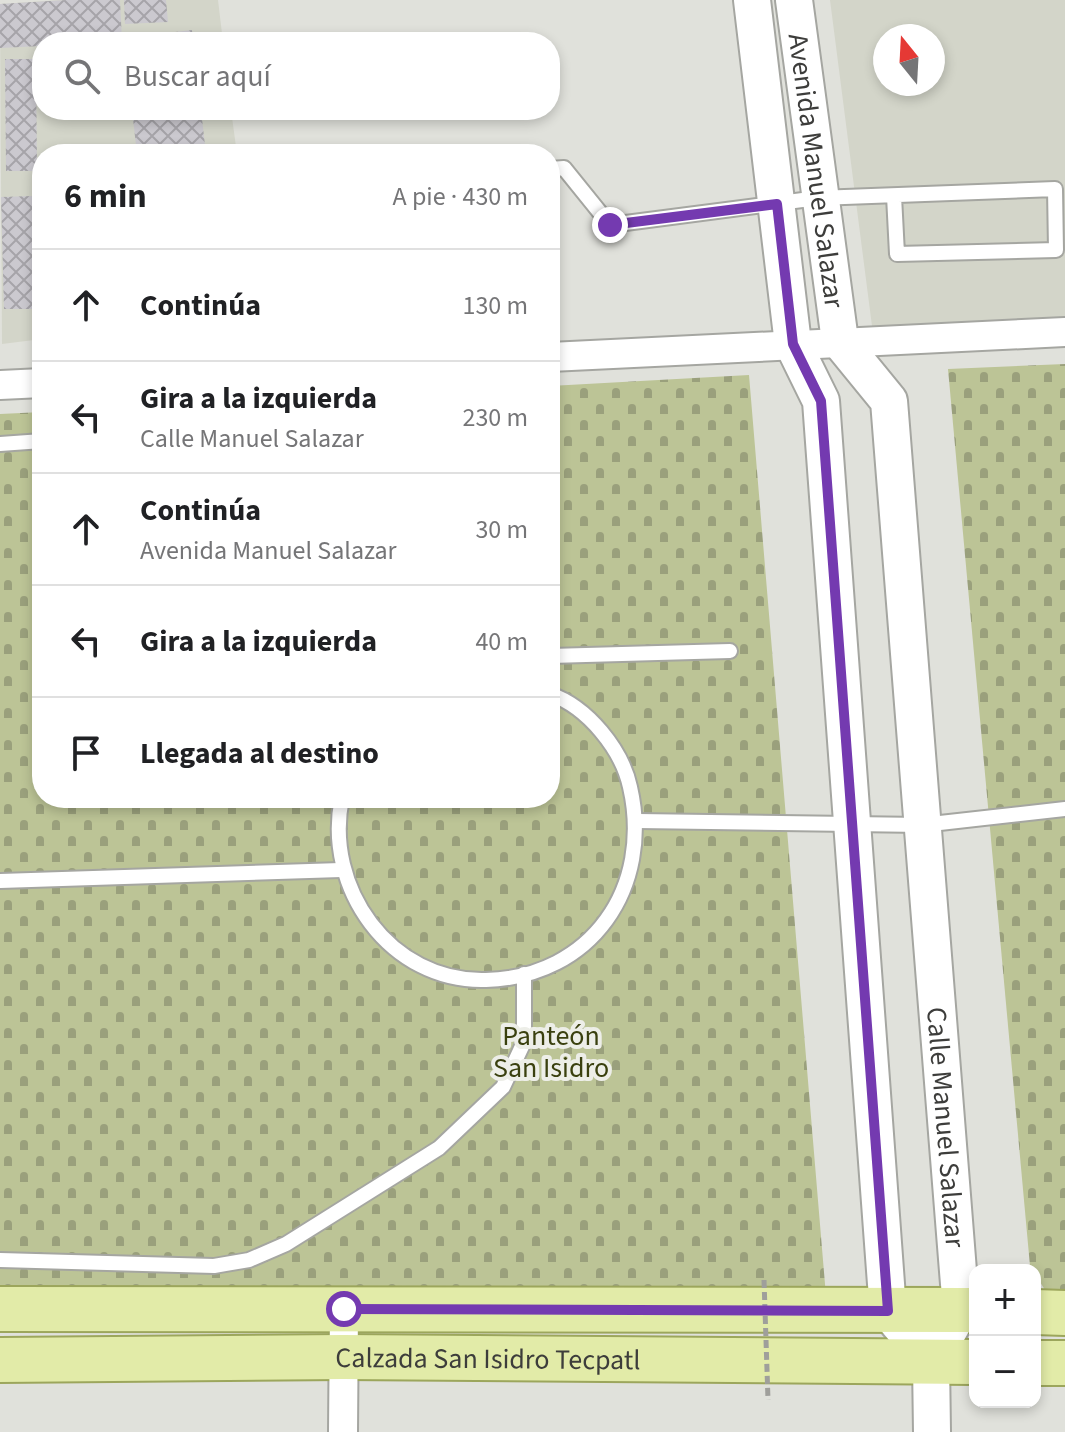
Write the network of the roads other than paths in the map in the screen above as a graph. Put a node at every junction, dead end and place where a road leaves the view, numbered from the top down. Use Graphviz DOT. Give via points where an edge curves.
graph roads {
  1 [pos="752,0"];
  2 [pos="794,0"];
  3 [pos="801,68"];
  4 [pos="761,73"];
  5 [pos="560,168"];
  6 [pos="894,196"];
  7 [pos="818,198"];
  8 [pos="777,204"];
  9 [pos="1065,332"];
  10 [pos="840,341"];
  11 [pos="793,344"];
  12 [pos="560,356"];
  13 [pos="32,383"];
  14 [pos="0,385"];
  15 [pos="32,442"];
  16 [pos="0,444"];
  17 [pos="730,651"];
  18 [pos="560,656"];
  19 [pos="560,700"];
  20 [pos="340,808"];
  21 [pos="1065,809"];
  22 [pos="638,821"];
  23 [pos="922,825"];
  24 [pos="852,827"];
  25 [pos="341,870"];
  26 [pos="0,881"];
  27 [pos="524,974"];
  28 [pos="0,1260"];
  29 [pos="0,1309"];
  30 [pos="344,1309"];
  31 [pos="968,1310"];
  32 [pos="888,1311"];
  33 [pos="1041,1312"];
  34 [pos="1065,1313"];
  35 [pos="343,1357"];
  36 [pos="0,1360"];
  37 [pos="931,1362"];
  38 [pos="969,1362"];
  39 [pos="1041,1363"];
  40 [pos="1065,1363"];
  41 [pos="343,1432"];
  42 [pos="932,1432"];
  1 -- 4 [label="street, Avenida Manuel Salazar"];
  2 -- 3 [label="street, Avenida Manuel Salazar"];
  3 -- 4 [label="street"];
  3 -- 7 [label="street, Avenida Manuel Salazar"];
  4 -- 8 [label="street, Avenida Manuel Salazar"];
  5 -- 8 [label="lane" via="610,225"];
  6 -- 6 [label="lane" via="897,254 1056,250 1055,189"];
  6 -- 7 [label="lane"];
  7 -- 8 [label="lane"];
  7 -- 10 [label="street, Avenida Manuel Salazar"];
  8 -- 11 [label="street, Avenida Manuel Salazar"];
  9 -- 10 [label="street"];
  10 -- 11 [label="street"];
  10 -- 23 [label="street, Calle Manuel Salazar" via="889,401"];
  11 -- 12 [label="street"];
  11 -- 24 [label="street" via="821,401"];
  13 -- 14 [label="street"];
  15 -- 16 [label="lane"];
  17 -- 18 [label="lane"];
  19 -- 22 [label="lane" via="599,728 626,771"];
  20 -- 25 [label="lane"];
  21 -- 23 [label="lane"];
  22 -- 24 [label="lane"];
  22 -- 27 [label="lane" via="632,871 610,918 576,952"];
  23 -- 24 [label="lane"];
  23 -- 31 [label="street, Calle Manuel Salazar"];
  24 -- 32 [label="street"];
  25 -- 26 [label="lane"];
  25 -- 27 [label="lane" via="362,914 394,949 437,972 485,980"];
  27 -- 28 [label="lane" via="524,1042 503,1087 439,1148 286,1244 249,1260 214,1266"];
  29 -- 30 [label="main road, Calzada San Isidro Tecpatl"];
  30 -- 32 [label="main road, Calzada San Isidro Tecpatl"];
  30 -- 35 [label="street"];
  31 -- 32 [label="main road, Calzada San Isidro Tecpatl"];
  31 -- 37 [label="street"];
  32 -- 37 [label="street"];
  33 -- 34 [label="main road"];
  35 -- 36 [label="main road, Calzada San Isidro Tecpatl"];
  35 -- 37 [label="main road, Calzada San Isidro Tecpatl"];
  35 -- 41 [label="street"];
  37 -- 38 [label="main road, Calzada San Isidro Tecpatl"];
  37 -- 42 [label="street"];
  39 -- 40 [label="main road"];
}
